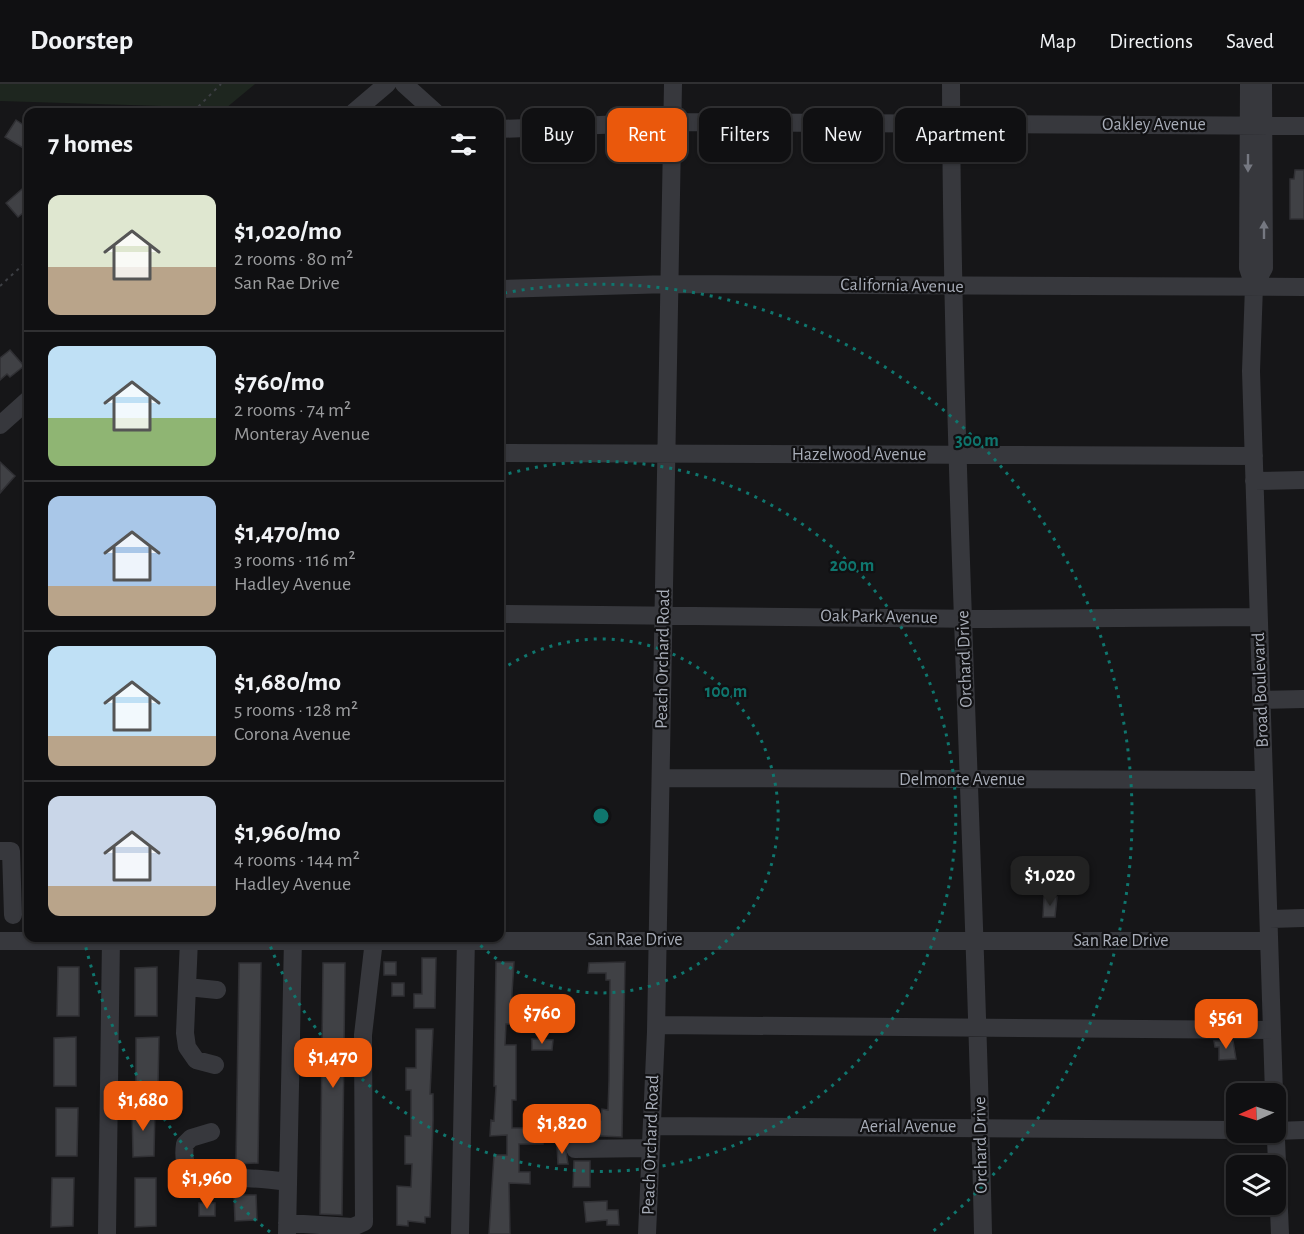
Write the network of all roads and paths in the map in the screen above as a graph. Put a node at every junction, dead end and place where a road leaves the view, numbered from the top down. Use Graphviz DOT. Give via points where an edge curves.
graph roads {
  1 [pos="221,84"];
  2 [pos="387,84"];
  3 [pos="404,84"];
  4 [pos="674,84"];
  5 [pos="951,84"];
  6 [pos="1249,84"];
  7 [pos="1263,84"];
  8 [pos="197,108"];
  9 [pos="359,108"];
  10 [pos="431,108"];
  11 [pos="673,108"];
  12 [pos="951,108"];
  13 [pos="687,122"];
  14 [pos="895,124"];
  15 [pos="1026,124"];
  16 [pos="607,125"];
  17 [pos="1256,126"];
  18 [pos="1304,126"];
  19 [pos="504,129"];
  20 [pos="672,162"];
  21 [pos="951,162"];
  22 [pos="24,264"];
  23 [pos="670,284"];
  24 [pos="0,286"];
  25 [pos="1254,286"];
  26 [pos="952,287"];
  27 [pos="1304,287"];
  28 [pos="504,289"];
  29 [pos="24,404"];
  30 [pos="0,425"];
  31 [pos="504,453"];
  32 [pos="666,455"];
  33 [pos="957,455"];
  34 [pos="1254,456"];
  35 [pos="1304,480"];
  36 [pos="1254,481"];
  37 [pos="504,614"];
  38 [pos="664,614"];
  39 [pos="1258,617"];
  40 [pos="964,619"];
  41 [pos="1304,699"];
  42 [pos="1261,700"];
  43 [pos="661,778"];
  44 [pos="1264,780"];
  45 [pos="968,781"];
  46 [pos="0,851"];
  47 [pos="13,915"];
  48 [pos="1304,918"];
  49 [pos="1269,919"];
  50 [pos="504,939"];
  51 [pos="0,940"];
  52 [pos="24,940"];
  53 [pos="658,940"];
  54 [pos="976,941"];
  55 [pos="1269,941"];
  56 [pos="111,942"];
  57 [pos="189,942"];
  58 [pos="293,942"];
  59 [pos="375,942"];
  60 [pos="466,942"];
  61 [pos="187,987"];
  62 [pos="217,990"];
  63 [pos="656,1025"];
  64 [pos="978,1028"];
  65 [pos="1272,1030"];
  66 [pos="215,1065"];
  67 [pos="1274,1083"];
  68 [pos="652,1126"];
  69 [pos="981,1128"];
  70 [pos="1226,1130"];
  71 [pos="1304,1130"];
  72 [pos="1286,1131"];
  73 [pos="211,1132"];
  74 [pos="1276,1143"];
  75 [pos="651,1148"];
  76 [pos="575,1149"];
  77 [pos="288,1182"];
  78 [pos="287,1228"];
  79 [pos="107,1234"];
  80 [pos="460,1234"];
  81 [pos="647,1234"];
  82 [pos="983,1234"];
  83 [pos="1280,1234"];
  1 -- 8 [label="path"];
  2 -- 9 [label="street"];
  3 -- 10 [label="street"];
  4 -- 11 [label="street, Peach Orchard Road"];
  5 -- 12 [label="street, Orchard Drive"];
  6 -- 17 [label="street, Broad Boulevard"];
  7 -- 17 [label="street, Broad Boulevard"];
  13 -- 14 [label="street, Oakley Avenue"];
  15 -- 17 [label="street, Oakley Avenue"];
  16 -- 19 [label="street, Oakley Avenue"];
  17 -- 18 [label="street, Oakley Avenue"];
  17 -- 25 [label="street, Broad Boulevard" via="1248,268"];
  20 -- 23 [label="street, Peach Orchard Road"];
  21 -- 26 [label="street, Orchard Drive"];
  22 -- 24 [label="path"];
  23 -- 26 [label="street, California Avenue"];
  23 -- 28 [label="street, California Avenue"];
  23 -- 32 [label="street, Peach Orchard Road"];
  25 -- 26 [label="street, California Avenue"];
  25 -- 27 [label="street, California Avenue"];
  25 -- 34 [label="street, Broad Boulevard"];
  26 -- 33 [label="street, Orchard Drive"];
  29 -- 30 [label="street"];
  31 -- 32 [label="street, Hazelwood Avenue"];
  32 -- 33 [label="street, Hazelwood Avenue"];
  32 -- 38 [label="street, Peach Orchard Road"];
  33 -- 34 [label="street, Hazelwood Avenue"];
  33 -- 40 [label="street, Orchard Drive"];
  34 -- 36 [label="street, Broad Boulevard"];
  35 -- 36 [label="street"];
  36 -- 39 [label="street, Broad Boulevard"];
  37 -- 38 [label="street, Oak Park Avenue"];
  38 -- 40 [label="street, Oak Park Avenue"];
  38 -- 43 [label="street, Peach Orchard Road"];
  39 -- 40 [label="street, Oak Park Avenue"];
  39 -- 42 [label="street, Broad Boulevard"];
  40 -- 45 [label="street, Orchard Drive"];
  41 -- 42 [label="street"];
  42 -- 44 [label="street, Broad Boulevard"];
  43 -- 45 [label="street, Delmonte Avenue"];
  43 -- 53 [label="street, Peach Orchard Road"];
  44 -- 45 [label="street, Delmonte Avenue"];
  44 -- 49 [label="street, Broad Boulevard"];
  45 -- 54 [label="street, Orchard Drive"];
  46 -- 47 [label="street" via="11,851"];
  48 -- 49 [label="street"];
  49 -- 55 [label="street, Broad Boulevard"];
  50 -- 53 [label="street, San Rae Drive"];
  51 -- 52 [label="street, San Rae Drive"];
  53 -- 54 [label="street, San Rae Drive"];
  53 -- 63 [label="street, Peach Orchard Road"];
  54 -- 55 [label="street, San Rae Drive"];
  54 -- 64 [label="street, Orchard Drive"];
  55 -- 65 [label="street, Broad Boulevard"];
  56 -- 79 [label="street"];
  57 -- 61 [label="street"];
  58 -- 77 [label="street"];
  59 -- 78 [label="street" via="363,1035 364,1222 353,1227"];
  60 -- 80 [label="street"];
  61 -- 62 [label="street"];
  61 -- 66 [label="street" via="187,1047 196,1060"];
  63 -- 64 [label="street"];
  63 -- 68 [label="street, Peach Orchard Road"];
  64 -- 65 [label="street"];
  64 -- 69 [label="street, Orchard Drive"];
  65 -- 67 [label="street, Broad Boulevard"];
  68 -- 69 [label="street, Aerial Avenue"];
  68 -- 75 [label="street, Peach Orchard Road"];
  69 -- 70 [label="street, Aerial Avenue"];
  69 -- 82 [label="street, Orchard Drive"];
  71 -- 72 [label="street"];
  73 -- 77 [label="street" via="185,1144 185,1160 194,1175 204,1179"];
  74 -- 83 [label="street"];
  75 -- 76 [label="street"];
  75 -- 81 [label="street, Peach Orchard Road"];
  77 -- 78 [label="street"];
}
